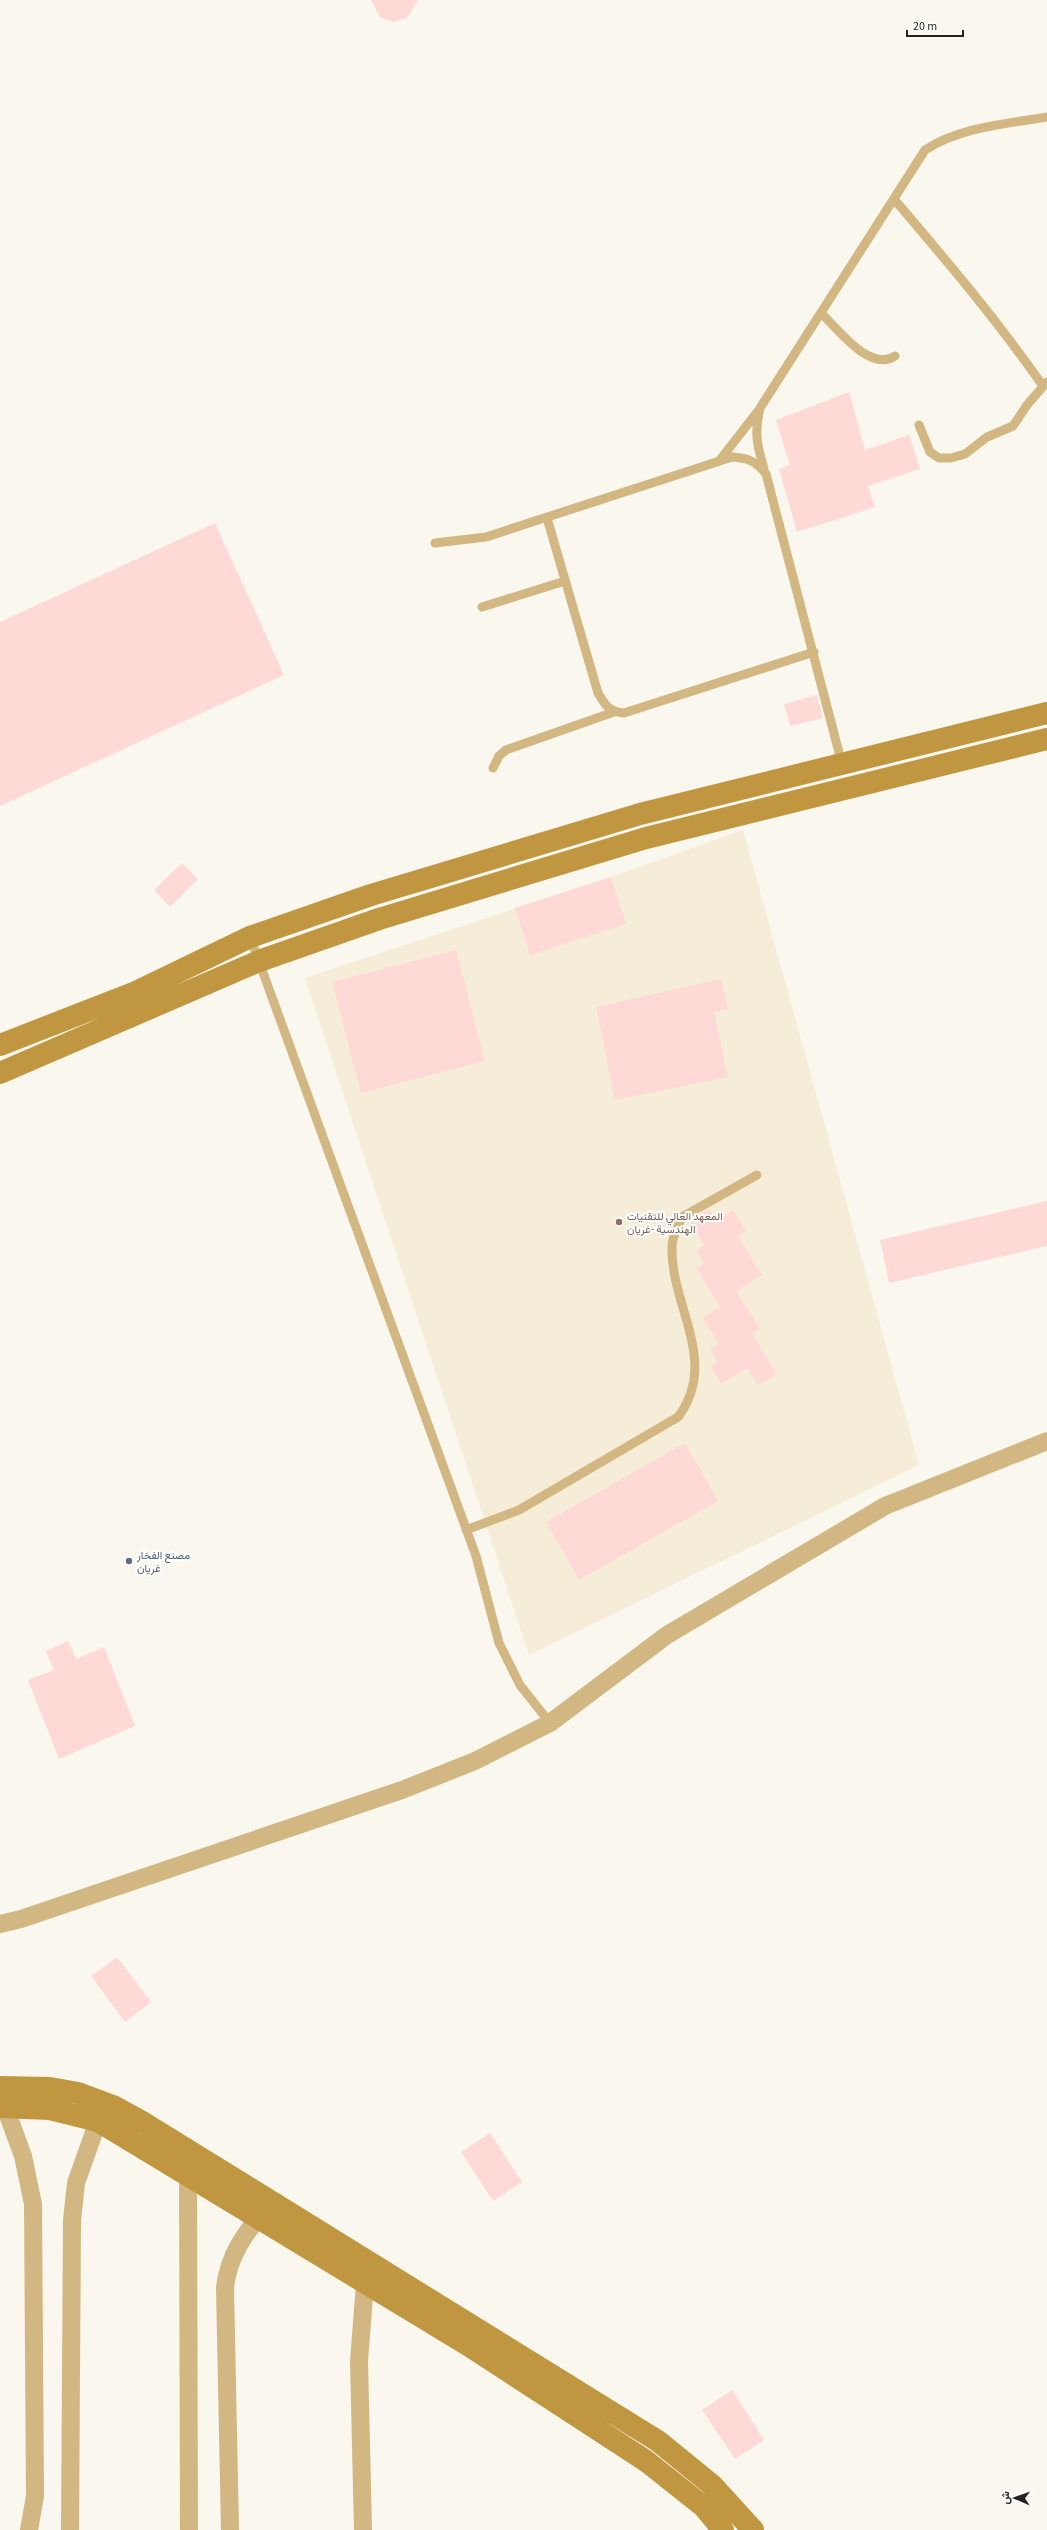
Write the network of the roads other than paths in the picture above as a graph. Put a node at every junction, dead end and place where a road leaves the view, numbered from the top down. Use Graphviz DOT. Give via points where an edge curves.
graph roads {
  1 [pos="1047,116"];
  2 [pos="894,199"];
  3 [pos="821,313"];
  4 [pos="895,356"];
  5 [pos="1045,384"];
  6 [pos="760,408"];
  7 [pos="919,425"];
  8 [pos="720,460"];
  9 [pos="766,474"];
  10 [pos="547,518"];
  11 [pos="435,543"];
  12 [pos="565,581"];
  13 [pos="482,607"];
  14 [pos="814,652"];
  15 [pos="614,712"];
  16 [pos="1047,713"];
  17 [pos="1047,738"];
  18 [pos="842,764"];
  19 [pos="493,768"];
  20 [pos="799,775"];
  21 [pos="804,799"];
  22 [pos="250,937"];
  23 [pos="259,961"];
  24 [pos="140,1001"];
  25 [pos="0,1044"];
  26 [pos="0,1073"];
  27 [pos="758,1175"];
  28 [pos="1047,1441"];
  29 [pos="466,1530"];
  30 [pos="550,1723"];
  31 [pos="0,1924"];
  32 [pos="2,2100"];
  33 [pos="101,2112"];
  34 [pos="188,2174"];
  35 [pos="272,2201"];
  36 [pos="258,2218"];
  37 [pos="374,2264"];
  38 [pos="365,2284"];
  39 [pos="704,2507"];
  40 [pos="29,2530"];
  41 [pos="70,2530"];
  42 [pos="189,2530"];
  43 [pos="230,2530"];
  44 [pos="363,2530"];
  45 [pos="707,2530"];
  46 [pos="723,2530"];
  47 [pos="753,2530"];
  1 -- 2 [label="lane" via="957,134 940,140 925,150"];
  2 -- 3 [label="lane"];
  2 -- 5 [label="lane"];
  3 -- 4 [label="lane" via="864,355 883,360"];
  3 -- 6 [label="lane"];
  5 -- 7 [label="lane" via="1013,426 987,437 965,454 939,458 930,452"];
  6 -- 8 [label="lane"];
  6 -- 9 [label="lane" via="756,441"];
  8 -- 9 [label="lane" via="732,457 750,459 758,463"];
  8 -- 10 [label="lane"];
  9 -- 14 [label="lane"];
  10 -- 11 [label="lane" via="486,537"];
  10 -- 12 [label="lane"];
  12 -- 13 [label="lane"];
  12 -- 15 [label="lane" via="598,693 606,706"];
  14 -- 15 [label="lane" via="624,713"];
  14 -- 18 [label="lane"];
  15 -- 19 [label="lane" via="506,750 499,756"];
  16 -- 18 [label="main road"];
  17 -- 21 [label="main road"];
  18 -- 20 [label="main road"];
  20 -- 21 [label="main road"];
  20 -- 22 [label="main road" via="640,814 371,895"];
  21 -- 23 [label="main road" via="646,838 379,919"];
  22 -- 23 [label="lane"];
  22 -- 24 [label="main road"];
  23 -- 24 [label="main road"];
  23 -- 29 [label="lane"];
  24 -- 25 [label="main road"];
  24 -- 26 [label="main road"];
  27 -- 29 [label="lane" via="682,1217 676,1230 672,1245 674,1268 693,1346 696,1371 693,1391 678,1417 518,1510"];
  28 -- 30 [label="street" via="885,1506 667,1635"];
  29 -- 30 [label="lane" via="476,1556 499,1643 520,1685"];
  30 -- 31 [label="street" via="475,1761 402,1790"];
  32 -- 33 [label="main road" via="50,2088 78,2093"];
  32 -- 40 [label="street" via="23,2156 33,2204 35,2496"];
  33 -- 34 [label="main road"];
  33 -- 35 [label="main road" via="144,2123"];
  33 -- 41 [label="street" via="76,2183 72,2220"];
  34 -- 36 [label="main road"];
  34 -- 42 [label="street"];
  35 -- 36 [label="street"];
  35 -- 37 [label="main road"];
  36 -- 38 [label="main road"];
  36 -- 43 [label="street" via="230,2262 225,2287"];
  37 -- 38 [label="street"];
  37 -- 47 [label="main road" via="658,2441 712,2485"];
  38 -- 39 [label="main road" via="468,2345 646,2460"];
  38 -- 44 [label="street" via="359,2361"];
  39 -- 45 [label="street"];
  39 -- 46 [label="main road"];
}
